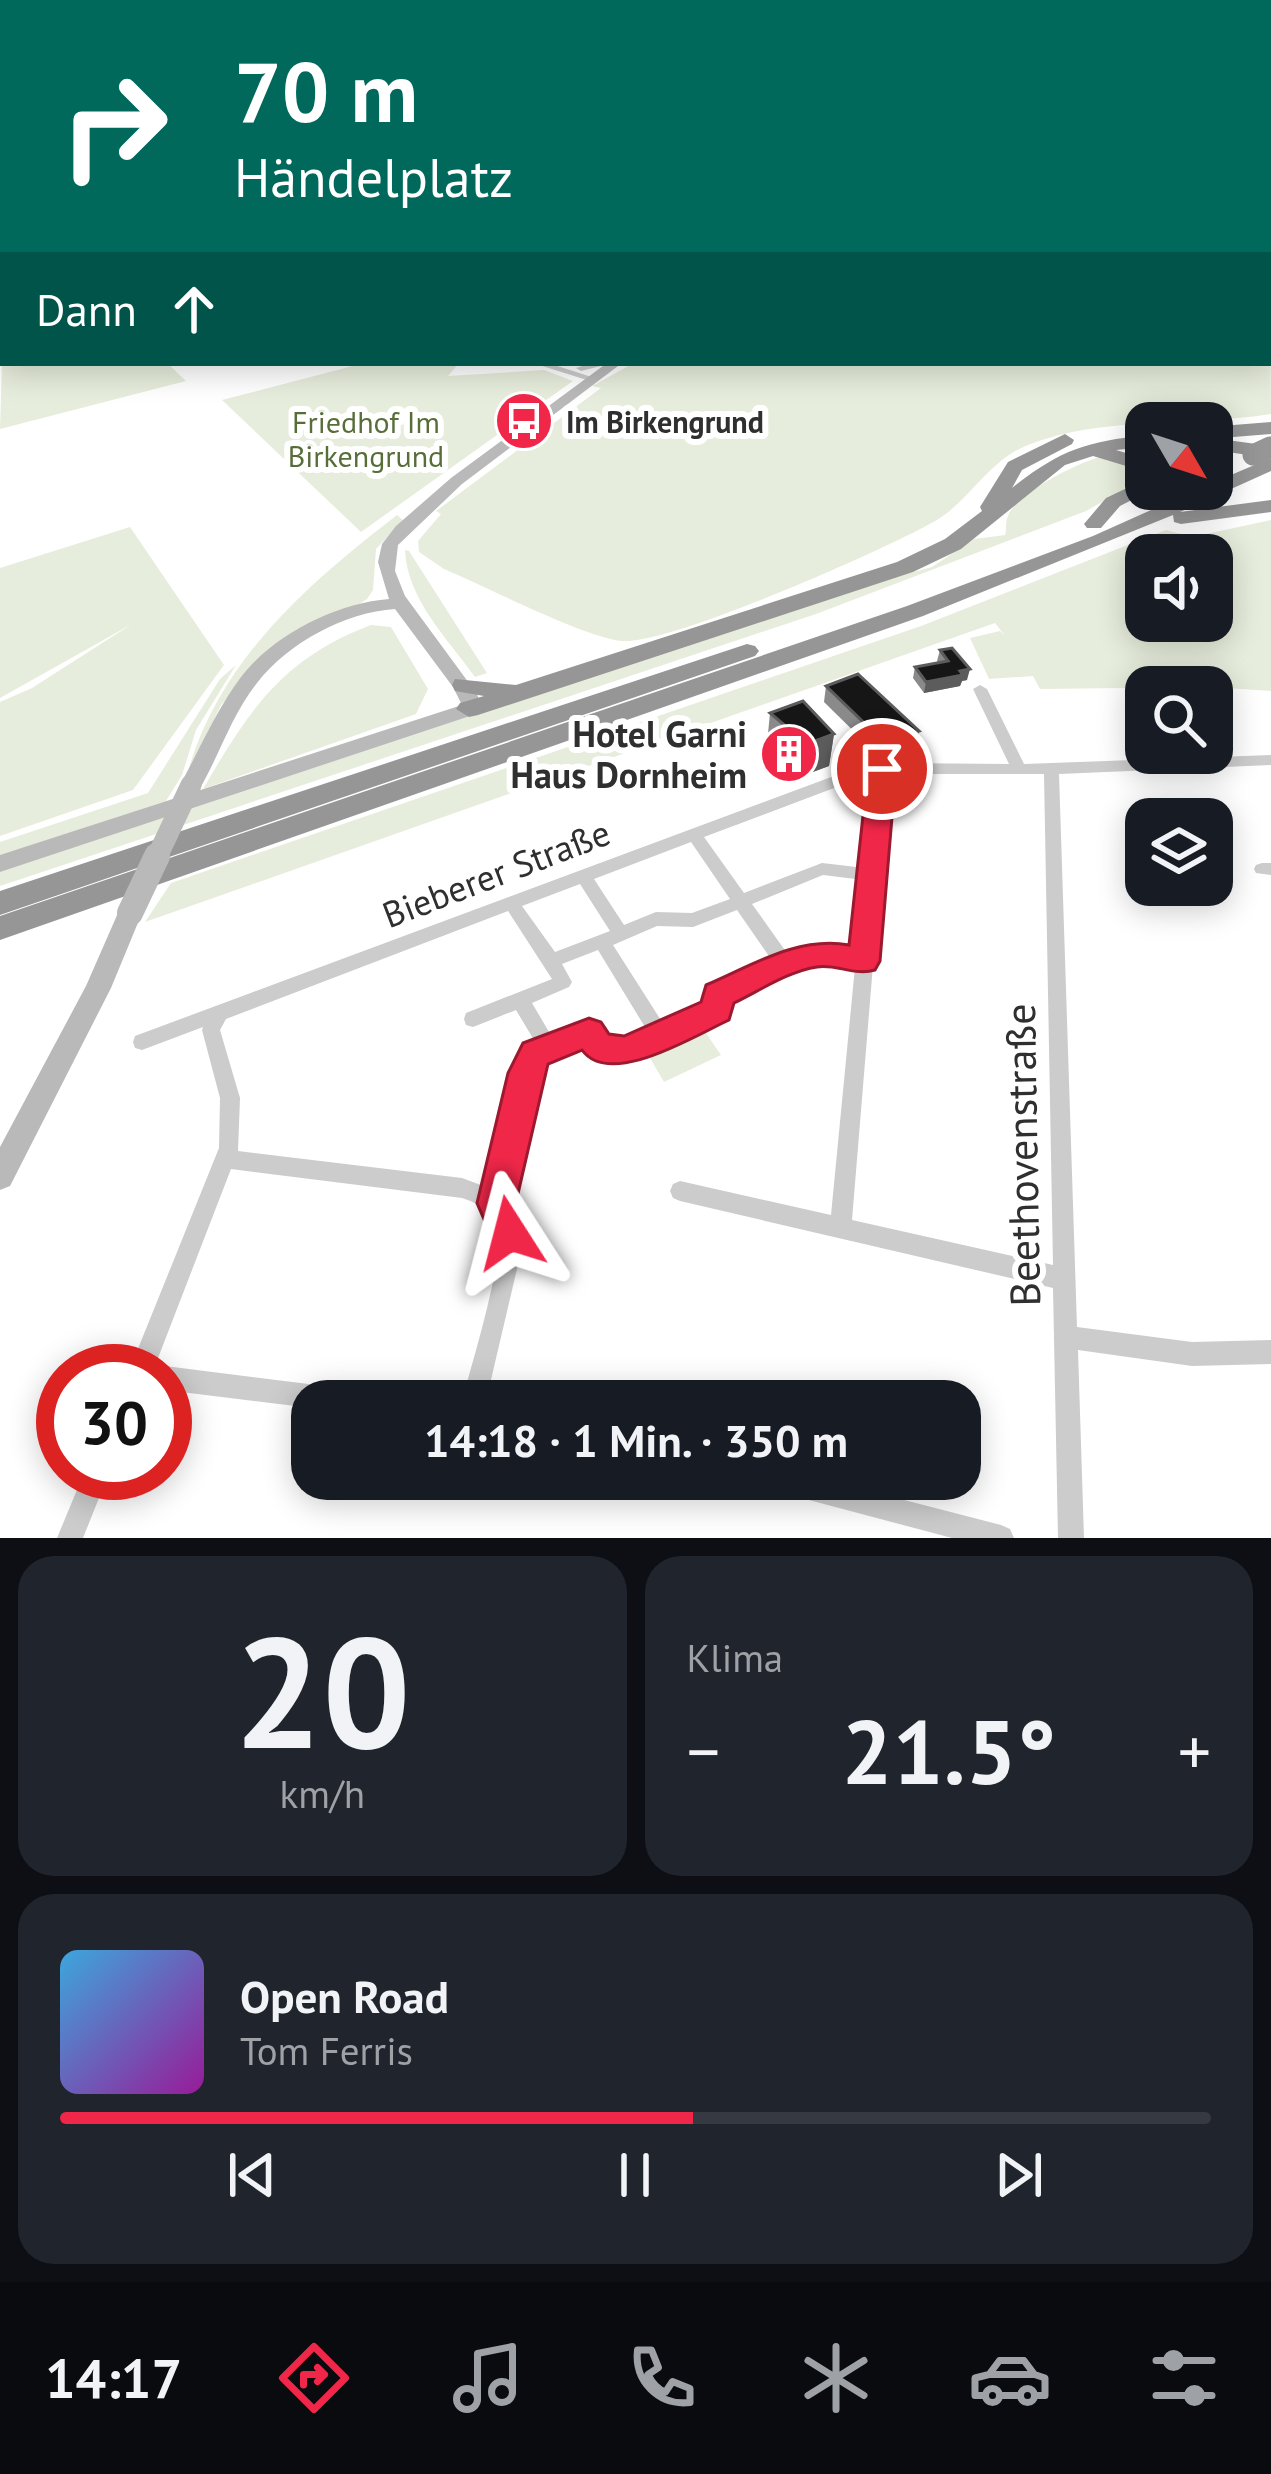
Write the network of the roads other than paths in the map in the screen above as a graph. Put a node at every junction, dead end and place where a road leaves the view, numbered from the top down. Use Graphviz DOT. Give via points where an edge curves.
graph roads {
  1 [pos="568,366"];
  2 [pos="599,369"];
  3 [pos="1271,428"];
  4 [pos="1233,431"];
  5 [pos="1125,432"];
  6 [pos="1125,445"];
  7 [pos="1233,447"];
  8 [pos="1267,453"];
  9 [pos="1067,456"];
  10 [pos="1125,458"];
  11 [pos="1233,466"];
  12 [pos="1125,495"];
  13 [pos="1271,506"];
  14 [pos="1139,510"];
  15 [pos="982,522"];
  16 [pos="1107,528"];
  17 [pos="386,574"];
  18 [pos="400,603"];
  19 [pos="353,616"];
  20 [pos="413,626"];
  21 [pos="980,688"];
  22 [pos="462,696"];
  23 [pos="1271,760"];
  24 [pos="882,769"];
  25 [pos="1051,769"];
  26 [pos="1019,770"];
  27 [pos="693,833"];
  28 [pos="0,864"];
  29 [pos="875,875"];
  30 [pos="583,876"];
  31 [pos="743,902"];
  32 [pos="0,903"];
  33 [pos="512,903"];
  34 [pos="0,928"];
  35 [pos="611,937"];
  36 [pos="550,961"];
  37 [pos="864,961"];
  38 [pos="785,965"];
  39 [pos="520,1000"];
  40 [pos="218,1015"];
  41 [pos="473,1019"];
  42 [pos="660,1035"];
  43 [pos="142,1042"];
  44 [pos="548,1047"];
  45 [pos="225,1159"];
  46 [pos="0,1177"];
  47 [pos="680,1191"];
  48 [pos="496,1203"];
  49 [pos="842,1227"];
  50 [pos="1064,1279"];
  51 [pos="1066,1337"];
  52 [pos="151,1344"];
  53 [pos="1271,1352"];
  54 [pos="480,1380"];
  55 [pos="192,1381"];
  56 [pos="291,1394"];
  57 [pos="86,1500"];
  58 [pos="855,1500"];
  59 [pos="70,1538"];
  60 [pos="1001,1538"];
  61 [pos="1071,1538"];
  1 -- 2 [label="street"];
  2 -- 17 [label="main road" via="410,520 391,543"];
  3 -- 4 [label="highway"];
  5 -- 15 [label="highway" via="1033,453 1009,472"];
  6 -- 9 [label="highway"];
  7 -- 8 [label="highway"];
  8 -- 11 [label="highway"];
  8 -- 16 [label="highway"];
  9 -- 10 [label="highway"];
  9 -- 15 [label="highway"];
  12 -- 16 [label="highway" via="1113,502"];
  13 -- 16 [label="highway"];
  14 -- 16 [label="highway"];
  15 -- 22 [label="highway" via="904,567 530,688"];
  16 -- 32 [label="highway"];
  16 -- 34 [label="highway" via="687,692"];
  17 -- 18 [label="main road"];
  17 -- 19 [label="main road"];
  18 -- 19 [label="main road"];
  18 -- 20 [label="main road"];
  19 -- 20 [label="main road"];
  19 -- 46 [label="main road, bridge" via="304,646 235,708"];
  20 -- 22 [label="main road"];
  21 -- 26 [label="street"];
  22 -- 28 [label="main road" via="434,720"];
  23 -- 25 [label="street, Bieberer Straße"];
  24 -- 26 [label="street, Bieberer Straße"];
  24 -- 27 [label="street, Bieberer Straße"];
  24 -- 29 [label="street"];
  25 -- 26 [label="street, Bieberer Straße"];
  25 -- 50 [label="street, Beethovenstraße"];
  27 -- 30 [label="street, Bieberer Straße"];
  27 -- 31 [label="street"];
  29 -- 31 [label="street" via="822,869"];
  29 -- 37 [label="street"];
  30 -- 33 [label="street, Bieberer Straße"];
  30 -- 35 [label="street"];
  31 -- 35 [label="street"];
  31 -- 38 [label="street"];
  33 -- 36 [label="street"];
  33 -- 40 [label="street, Bieberer Straße"];
  35 -- 36 [label="street"];
  35 -- 42 [label="street"];
  36 -- 39 [label="street" via="563,982"];
  37 -- 38 [label="street" via="821,953"];
  37 -- 49 [label="street"];
  38 -- 42 [label="street" via="718,995 718,1010"];
  39 -- 41 [label="street"];
  39 -- 44 [label="street"];
  40 -- 43 [label="street, Bieberer Straße"];
  40 -- 45 [label="street" via="212,1036 232,1116"];
  42 -- 44 [label="street" via="625,1051 599,1047 589,1032"];
  44 -- 48 [label="street" via="530,1061"];
  45 -- 48 [label="street" via="462,1188"];
  45 -- 52 [label="street"];
  47 -- 49 [label="street"];
  48 -- 54 [label="street" via="511,1245"];
  49 -- 50 [label="street"];
  50 -- 51 [label="street, Beethovenstraße"];
  51 -- 53 [label="street" via="1192,1354"];
  51 -- 61 [label="street, Beethovenstraße"];
  55 -- 56 [label="street"];
  57 -- 59 [label="street"];
  58 -- 60 [label="street"];
}
